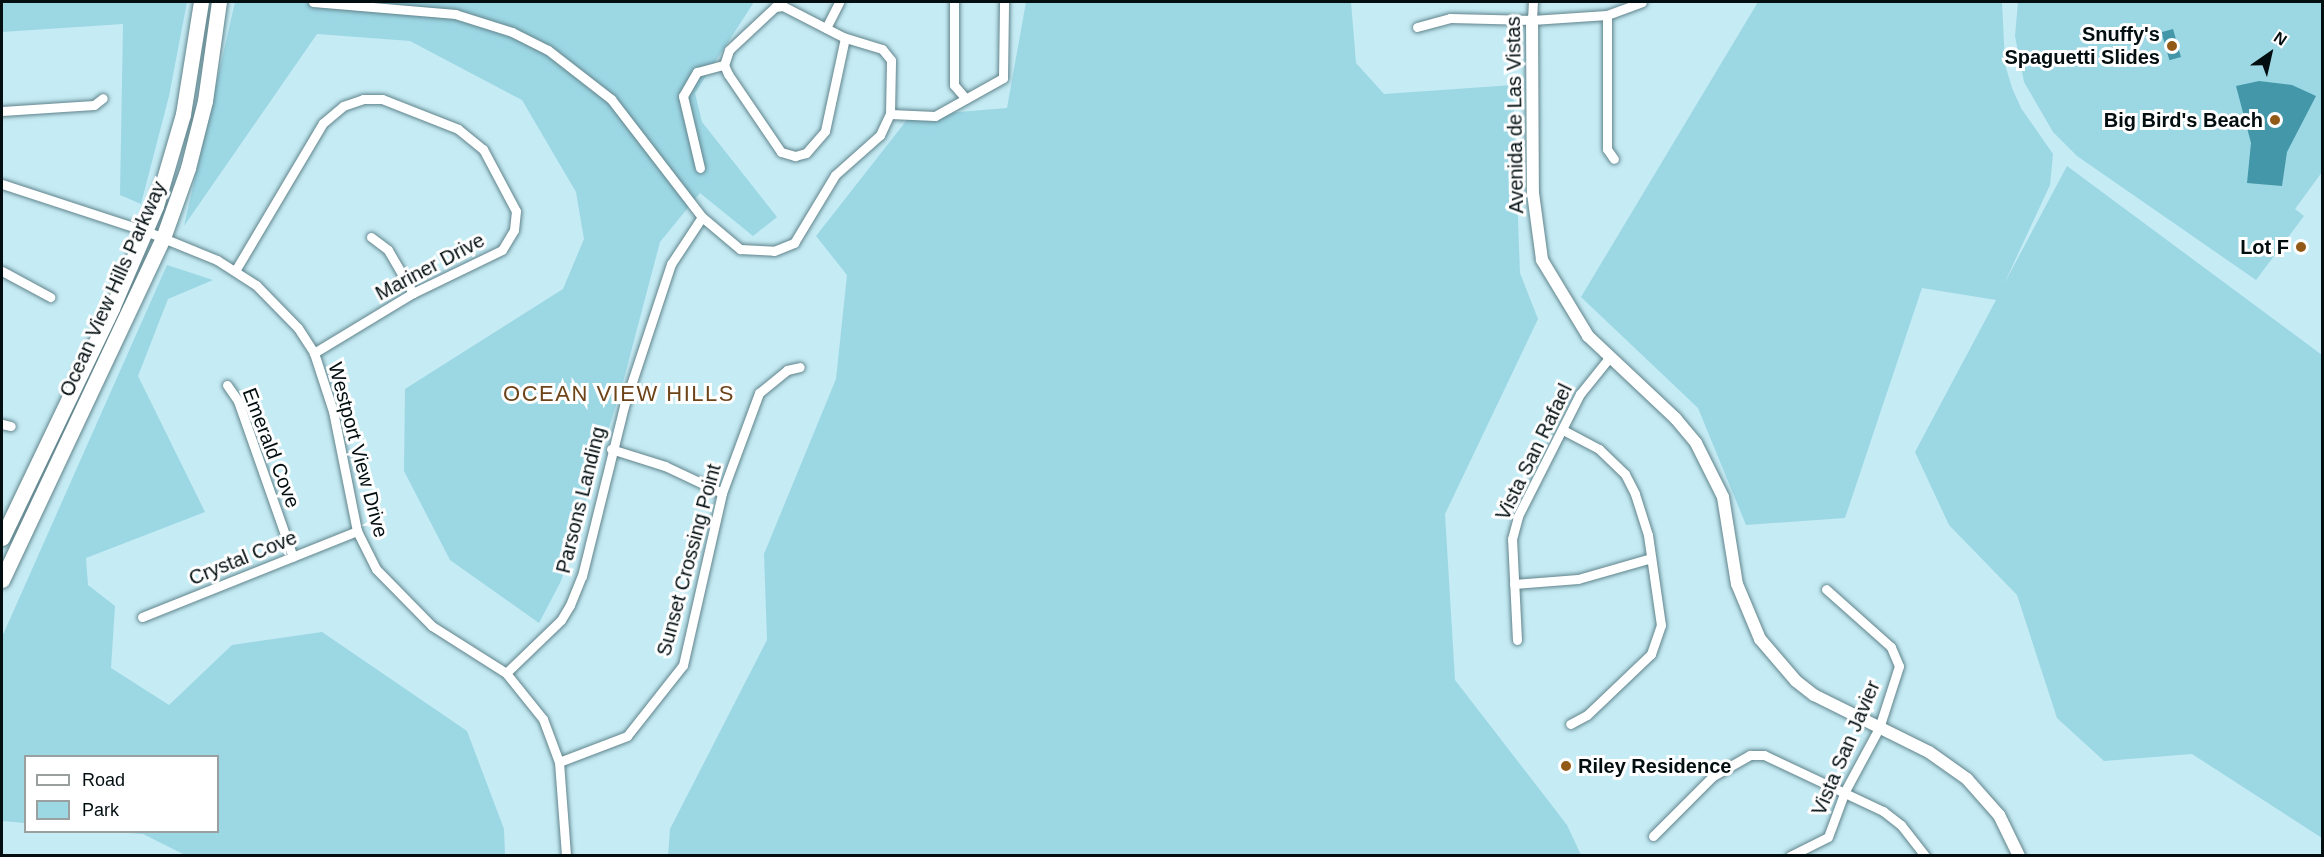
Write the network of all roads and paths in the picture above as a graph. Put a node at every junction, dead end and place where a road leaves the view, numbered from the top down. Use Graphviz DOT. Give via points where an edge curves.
graph roads {
  1 [pos="201,2"];
  2 [pos="219,2"];
  3 [pos="313,2"];
  4 [pos="839,2"];
  5 [pos="954,2"];
  6 [pos="1004,2"];
  7 [pos="1533,2"];
  8 [pos="1642,2"];
  9 [pos="1607,15"];
  10 [pos="1532,20"];
  11 [pos="1417,27"];
  12 [pos="826,28"];
  13 [pos="845,38"];
  14 [pos="724,65"];
  15 [pos="103,98"];
  16 [pos="966,99"];
  17 [pos="2,111"];
  18 [pos="890,114"];
  19 [pos="1614,159"];
  20 [pos="700,168"];
  21 [pos="2,183"];
  22 [pos="702,217"];
  23 [pos="155,235"];
  24 [pos="371,237"];
  25 [pos="2,271"];
  26 [pos="235,271"];
  27 [pos="413,294"];
  28 [pos="50,297"];
  29 [pos="314,352"];
  30 [pos="1609,358"];
  31 [pos="800,367"];
  32 [pos="226,385"];
  33 [pos="1563,430"];
  34 [pos="611,449"];
  35 [pos="722,493"];
  36 [pos="5,522"];
  37 [pos="357,531"];
  38 [pos="24,532"];
  39 [pos="2,538"];
  40 [pos="293,557"];
  41 [pos="1651,558"];
  42 [pos="2,580"];
  43 [pos="1514,584"];
  44 [pos="1826,589"];
  45 [pos="142,616"];
  46 [pos="1517,640"];
  47 [pos="506,673"];
  48 [pos="1570,724"];
  49 [pos="1879,728"];
  50 [pos="559,762"];
  51 [pos="1845,791"];
  52 [pos="1653,836"];
  53 [pos="566,855"];
  54 [pos="1790,855"];
  55 [pos="1925,855"];
  56 [pos="2019,855"];
  1 -- 23 [label="main road, Ocean View Hills Parkway" via="183,114"];
  2 -- 23 [label="main road, Ocean View Hills Parkway" via="205,101 188,168"];
  3 -- 22 [label="street" via="454,14 494,25 548,50 589,79 625,113"];
  4 -- 12 [label="street"];
  5 -- 16 [label="street" via="954,85"];
  6 -- 16 [label="street" via="1003,78"];
  7 -- 10 [label="street, Avenida de Las Vistas"];
  8 -- 9 [label="street"];
  9 -- 10 [label="street"];
  9 -- 19 [label="street" via="1607,150"];
  10 -- 11 [label="street" via="1449,18"];
  10 -- 30 [label="street, Avenida de Las Vistas" via="1533,194 1542,260 1588,336"];
  12 -- 13 [label="street"];
  12 -- 14 [label="street" via="792,8 775,7 729,50"];
  13 -- 14 [label="street" via="825,131 806,153 795,156 781,152"];
  13 -- 18 [label="street" via="882,49 891,60"];
  14 -- 20 [label="street" via="697,72 683,96"];
  15 -- 17 [label="street" via="94,105"];
  16 -- 18 [label="street" via="935,116"];
  18 -- 22 [label="street" via="880,135 835,176 794,243 774,251 740,249"];
  21 -- 23 [label="street, Westport View Drive"];
  22 -- 34 [label="street, Parsons Landing" via="671,264"];
  23 -- 26 [label="street, Westport View Drive"];
  23 -- 36 [label="main road, Ocean View Hills Parkway"];
  23 -- 38 [label="main road, Ocean View Hills Parkway"];
  24 -- 27 [label="street" via="388,250"];
  25 -- 28 [label="street"];
  26 -- 27 [label="street, Mariner Drive" via="326,118 350,102 382,99 471,137 483,149 516,211 514,230 502,250"];
  26 -- 29 [label="street, Westport View Drive" via="275,304"];
  27 -- 29 [label="street, Mariner Drive"];
  29 -- 37 [label="street, Westport View Drive" via="333,411"];
  30 -- 33 [label="street, Vista San Rafael" via="1580,394"];
  30 -- 49 [label="street, Avenida de Las Vistas" via="1676,418 1710,469 1723,497 1737,584 1760,639 1796,681 1832,707"];
  31 -- 35 [label="street, Sunset Crossing Point" via="787,369 759,393"];
  32 -- 40 [label="street, Emerald Cove" via="238,401"];
  33 -- 41 [label="street" via="1599,449 1625,474 1640,507"];
  33 -- 43 [label="street, Vista San Rafael" via="1518,516 1512,539"];
  34 -- 35 [label="street" via="665,466"];
  34 -- 47 [label="street, Parsons Landing" via="582,576 570,605 561,620"];
  35 -- 50 [label="street, Sunset Crossing Point" via="683,665 627,736"];
  36 -- 38 [label="street"];
  36 -- 39 [label="main road, Ocean View Hills Parkway"];
  37 -- 40 [label="street, Crystal Cove"];
  37 -- 47 [label="street, Westport View Drive" via="376,569 410,607"];
  38 -- 42 [label="main road, Ocean View Hills Parkway"];
  40 -- 45 [label="street, Crystal Cove"];
  41 -- 43 [label="street" via="1578,579"];
  41 -- 48 [label="street" via="1661,625 1651,654 1587,715"];
  43 -- 46 [label="street, Vista San Rafael"];
  44 -- 49 [label="street, Vista San Javier" via="1891,647 1899,666"];
  47 -- 50 [label="street, Westport View Drive" via="543,719"];
  49 -- 51 [label="street, Vista San Javier"];
  49 -- 56 [label="street, Avenida de Las Vistas" via="1942,760 1967,779 1999,815"];
  50 -- 53 [label="street, Westport View Drive"];
  51 -- 52 [label="street" via="1778,758 1750,755 1713,776"];
  51 -- 54 [label="street, Vista San Javier" via="1828,837"];
  51 -- 55 [label="street" via="1902,825"];
}
